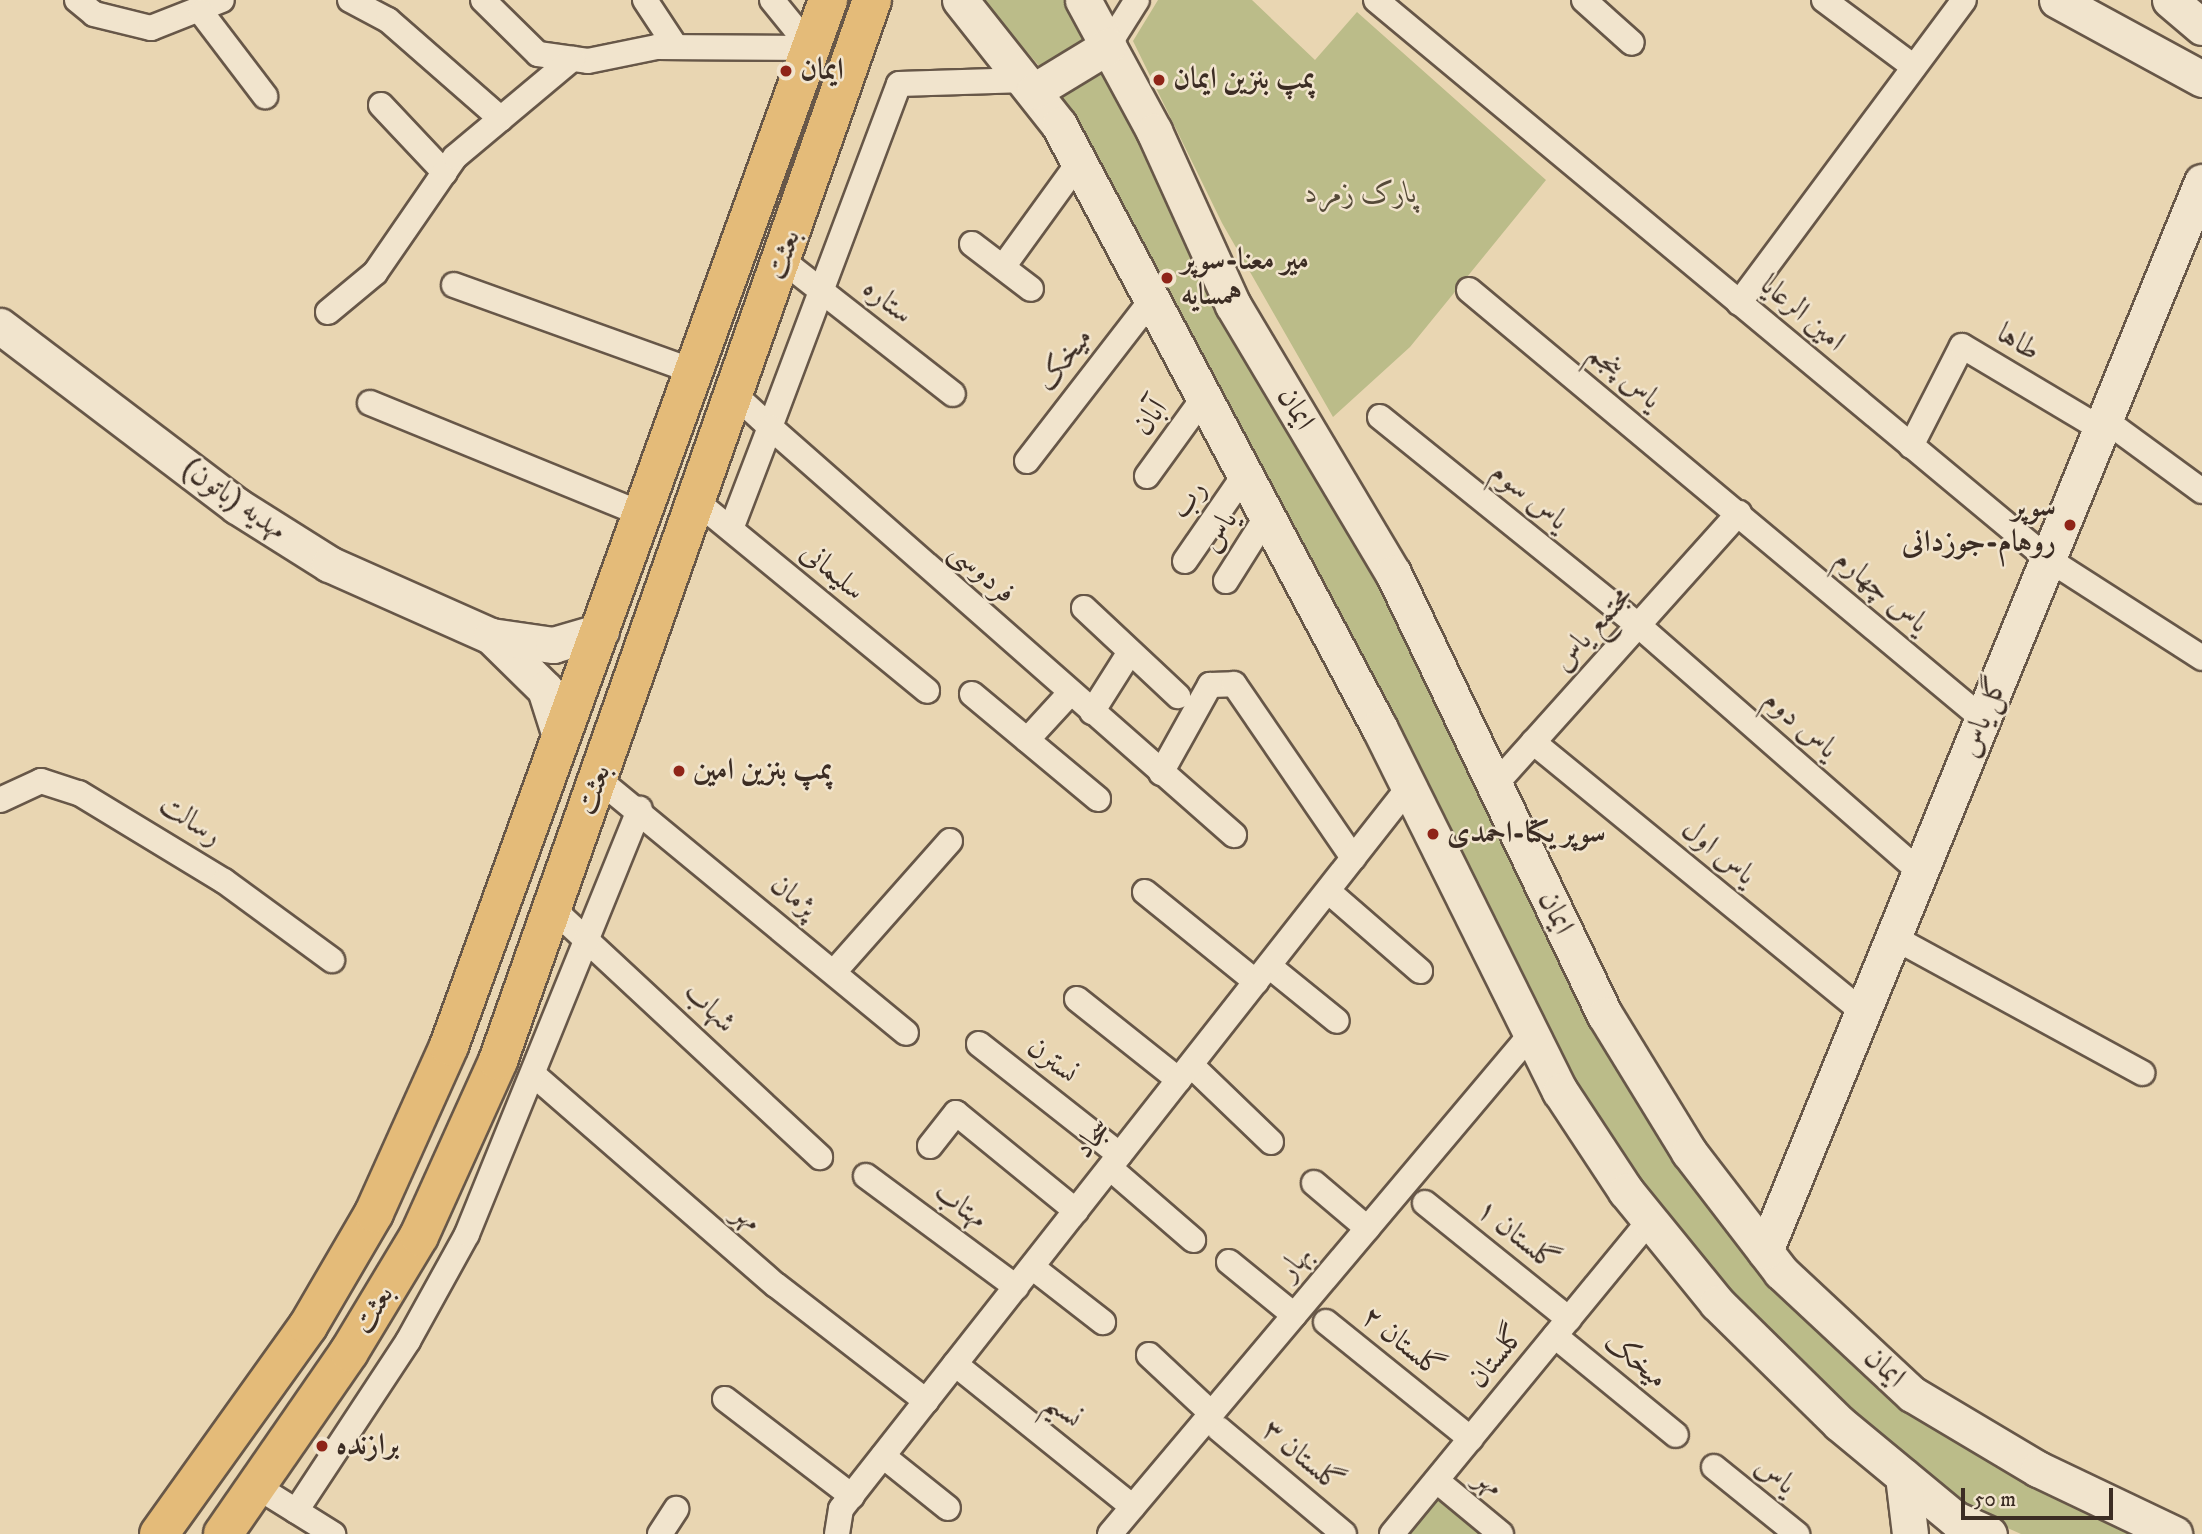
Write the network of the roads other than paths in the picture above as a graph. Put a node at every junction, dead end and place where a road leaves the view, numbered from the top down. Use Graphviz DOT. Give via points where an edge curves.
graph roads {
  1 [pos="77,0"];
  2 [pos="222,0"];
  3 [pos="351,0"];
  4 [pos="483,0"];
  5 [pos="645,0"];
  6 [pos="772,0"];
  7 [pos="828,0"];
  8 [pos="960,0"];
  9 [pos="1137,0"];
  10 [pos="1376,0"];
  11 [pos="1584,0"];
  12 [pos="1824,0"];
  13 [pos="1964,0"];
  14 [pos="2057,0"];
  15 [pos="2170,0"];
  16 [pos="873,1"];
  17 [pos="201,12"];
  18 [pos="1096,16"];
  19 [pos="2202,27"];
  20 [pos="1632,43"];
  21 [pos="676,47"];
  22 [pos="811,48"];
  23 [pos="572,59"];
  24 [pos="1914,67"];
  25 [pos="2202,79"];
  26 [pos="1030,85"];
  27 [pos="265,96"];
  28 [pos="381,105"];
  29 [pos="501,119"];
  30 [pos="1079,162"];
  31 [pos="445,173"];
  32 [pos="2202,182"];
  33 [pos="972,244"];
  34 [pos="782,260"];
  35 [pos="1003,267"];
  36 [pos="453,285"];
  37 [pos="1031,289"];
  38 [pos="1469,290"];
  39 [pos="822,292"];
  40 [pos="1153,298"];
  41 [pos="1739,303"];
  42 [pos="328,312"];
  43 [pos="0,326"];
  44 [pos="696,372"];
  45 [pos="734,394"];
  46 [pos="953,394"];
  47 [pos="1205,396"];
  48 [pos="370,403"];
  49 [pos="1380,417"];
  50 [pos="2103,424"];
  51 [pos="771,428"];
  52 [pos="1911,446"];
  53 [pos="1027,461"];
  54 [pos="1245,474"];
  55 [pos="1147,476"];
  56 [pos="2202,491"];
  57 [pos="696,501"];
  58 [pos="1739,513"];
  59 [pos="644,515"];
  60 [pos="1267,516"];
  61 [pos="731,529"];
  62 [pos="2048,559"];
  63 [pos="1185,561"];
  64 [pos="1226,581"];
  65 [pos="1084,608"];
  66 [pos="1638,625"];
  67 [pos="601,631"];
  68 [pos="491,636"];
  69 [pos="1130,652"];
  70 [pos="2202,658"];
  71 [pos="927,691"];
  72 [pos="1070,693"];
  73 [pos="972,694"];
  74 [pos="1178,696"];
  75 [pos="1092,712"];
  76 [pos="1983,719"];
  77 [pos="561,739"];
  78 [pos="1027,740"];
  79 [pos="1534,742"];
  80 [pos="1161,773"];
  81 [pos="598,779"];
  82 [pos="1494,786"];
  83 [pos="1409,787"];
  84 [pos="1098,799"];
  85 [pos="0,800"];
  86 [pos="640,809"];
  87 [pos="1234,835"];
  88 [pos="950,841"];
  89 [pos="1353,858"];
  90 [pos="1920,872"];
  91 [pos="1328,891"];
  92 [pos="1145,892"];
  93 [pos="552,908"];
  94 [pos="586,936"];
  95 [pos="1893,937"];
  96 [pos="331,960"];
  97 [pos="1420,971"];
  98 [pos="834,972"];
  99 [pos="1263,974"];
  100 [pos="1077,999"];
  101 [pos="1863,1012"];
  102 [pos="1337,1021"];
  103 [pos="906,1032"];
  104 [pos="1531,1034"];
  105 [pos="979,1044"];
  106 [pos="1185,1073"];
  107 [pos="2142,1073"];
  108 [pos="534,1075"];
  109 [pos="1271,1142"];
  110 [pos="930,1146"];
  111 [pos="821,1157"];
  112 [pos="1115,1161"];
  113 [pos="866,1176"];
  114 [pos="1314,1183"];
  115 [pos="1425,1203"];
  116 [pos="1076,1211"];
  117 [pos="1650,1220"];
  118 [pos="1367,1228"];
  119 [pos="1193,1240"];
  120 [pos="1765,1251"];
  121 [pos="1229,1262"];
  122 [pos="1032,1267"];
  123 [pos="1016,1287"];
  124 [pos="1294,1315"];
  125 [pos="1103,1322"];
  126 [pos="1326,1322"];
  127 [pos="308,1326"];
  128 [pos="1562,1327"];
  129 [pos="349,1352"];
  130 [pos="1149,1355"];
  131 [pos="955,1364"];
  132 [pos="725,1399"];
  133 [pos="926,1401"];
  134 [pos="1215,1421"];
  135 [pos="1675,1435"];
  136 [pos="1471,1439"];
  137 [pos="883,1456"];
  138 [pos="1714,1467"];
  139 [pos="1903,1476"];
  140 [pos="1437,1481"];
  141 [pos="256,1486"];
  142 [pos="852,1496"];
  143 [pos="1133,1507"];
  144 [pos="948,1508"];
  145 [pos="676,1509"];
  146 [pos="296,1511"];
  147 [pos="159,1534"];
  148 [pos="223,1534"];
  149 [pos="333,1534"];
  150 [pos="660,1534"];
  151 [pos="836,1534"];
  152 [pos="1110,1534"];
  153 [pos="1344,1534"];
  154 [pos="1392,1534"];
  155 [pos="1501,1534"];
  156 [pos="1797,1534"];
  157 [pos="1910,1534"];
  158 [pos="1926,1534"];
  159 [pos="1952,1534"];
  160 [pos="1989,1534"];
  161 [pos="2174,1534"];
  1 -- 17 [label="street" via="94,14 151,28"];
  2 -- 17 [label="street"];
  3 -- 29 [label="street" via="388,20"];
  4 -- 23 [label="street" via="538,54"];
  5 -- 21 [label="street"];
  6 -- 22 [label="street"];
  7 -- 22 [label="main road, بعثت"];
  8 -- 26 [label="main road"];
  9 -- 18 [label="street"];
  10 -- 41 [label="street, امین الرعایا"];
  11 -- 20 [label="street"];
  12 -- 24 [label="street"];
  13 -- 24 [label="street"];
  14 -- 25 [label="main road"];
  15 -- 19 [label="main road"];
  16 -- 34 [label="main road, بعثت"];
  17 -- 27 [label="street"];
  18 -- 26 [label="main road"];
  18 -- 82 [label="main road, ایمان" via="1233,305 1393,573"];
  21 -- 22 [label="street"];
  21 -- 23 [label="street"];
  22 -- 44 [label="main road, بعثت"];
  23 -- 29 [label="street"];
  24 -- 41 [label="street"];
  26 -- 30 [label="main road"];
  26 -- 39 [label="street" via="899,84"];
  28 -- 31 [label="street"];
  29 -- 31 [label="street" via="455,157"];
  30 -- 35 [label="street"];
  30 -- 40 [label="main road"];
  31 -- 42 [label="street" via="375,273"];
  32 -- 50 [label="main road, گل یاس"];
  33 -- 35 [label="street"];
  34 -- 39 [label="street, ستاره"];
  34 -- 45 [label="main road, بعثت"];
  35 -- 37 [label="street"];
  36 -- 44 [label="street"];
  38 -- 58 [label="street, یاس پنجم"];
  39 -- 46 [label="street, ستاره"];
  39 -- 51 [label="street"];
  40 -- 47 [label="main road"];
  40 -- 53 [label="street, میخک"];
  41 -- 52 [label="street, امین الرعایا"];
  43 -- 68 [label="main road, مهدیه (باتون)" via="237,506 317,557"];
  44 -- 59 [label="main road, بعثت"];
  45 -- 51 [label="street, فردوسی"];
  45 -- 57 [label="main road, بعثت"];
  47 -- 54 [label="main road"];
  47 -- 55 [label="street, آبان"];
  48 -- 59 [label="street"];
  49 -- 66 [label="street, یاس سوم"];
  50 -- 52 [label="street, طاها" via="1962,346"];
  50 -- 56 [label="street"];
  50 -- 62 [label="main road, گل یاس"];
  51 -- 61 [label="street"];
  51 -- 72 [label="street, فردوسی"];
  52 -- 62 [label="street, امین الرعایا"];
  54 -- 60 [label="main road"];
  54 -- 63 [label="street, رب"];
  57 -- 61 [label="street, سلیمانی"];
  57 -- 81 [label="main road, بعثت"];
  58 -- 66 [label="street, مجتمع یاس"];
  58 -- 76 [label="street, یاس چهارم"];
  59 -- 67 [label="main road, بعثت"];
  60 -- 64 [label="street, یاس"];
  60 -- 83 [label="main road"];
  61 -- 71 [label="street, سلیمانی"];
  62 -- 70 [label="street, امین الرعایا"];
  62 -- 76 [label="main road, گل یاس"];
  65 -- 69 [label="street"];
  66 -- 79 [label="street, مجتمع یاس"];
  66 -- 90 [label="street, یاس دوم"];
  67 -- 68 [label="main road, مهدیه (باتون)" via="553,645"];
  67 -- 77 [label="main road, بعثت"];
  68 -- 77 [label="main road, مهدیه (باتون)" via="545,689"];
  69 -- 74 [label="street"];
  69 -- 75 [label="street"];
  72 -- 75 [label="street, فردوسی"];
  72 -- 78 [label="street"];
  73 -- 78 [label="street"];
  75 -- 80 [label="street, فردوسی"];
  76 -- 90 [label="main road, گل یاس"];
  77 -- 127 [label="main road, بعثت" via="449,1046 374,1213"];
  78 -- 84 [label="street"];
  79 -- 82 [label="street, مجتمع یاس"];
  79 -- 101 [label="street, یاس اول"];
  80 -- 87 [label="street, فردوسی"];
  80 -- 89 [label="street" via="1210,685 1234,684"];
  81 -- 86 [label="street, پژمان"];
  81 -- 93 [label="main road, بعثت"];
  82 -- 120 [label="main road, ایمان" via="1605,1015 1689,1153"];
  83 -- 89 [label="street, سجاد"];
  83 -- 104 [label="main road"];
  85 -- 96 [label="street, رسالت" via="41,782 79,793 224,881"];
  86 -- 94 [label="street"];
  86 -- 98 [label="street, پژمان"];
  88 -- 98 [label="street"];
  89 -- 91 [label="street, سجاد"];
  90 -- 95 [label="main road, گل یاس"];
  91 -- 97 [label="street"];
  91 -- 99 [label="street, سجاد"];
  92 -- 99 [label="street"];
  93 -- 94 [label="street, شهاب"];
  93 -- 129 [label="main road, بعثت" via="498,1061 419,1236"];
  94 -- 108 [label="street"];
  94 -- 111 [label="street, شهاب"];
  95 -- 101 [label="main road, گل یاس"];
  95 -- 107 [label="street"];
  98 -- 103 [label="street, پژمان"];
  99 -- 102 [label="street"];
  99 -- 106 [label="street, سجاد"];
  100 -- 106 [label="street"];
  101 -- 120 [label="main road, گل یاس"];
  104 -- 117 [label="main road" via="1560,1091"];
  104 -- 118 [label="street, بهار"];
  105 -- 112 [label="street, نسترن"];
  106 -- 109 [label="street"];
  106 -- 112 [label="street, سجاد"];
  108 -- 133 [label="street, مهر" via="776,1285"];
  108 -- 146 [label="street" via="467,1234 402,1352"];
  110 -- 116 [label="street" via="956,1113"];
  112 -- 116 [label="street, سجاد"];
  112 -- 119 [label="street, نسترن"];
  113 -- 123 [label="street, مهتاب"];
  114 -- 118 [label="street"];
  115 -- 128 [label="street, گلستان ۱"];
  116 -- 122 [label="street, سجاد"];
  117 -- 128 [label="street, گلستان"];
  117 -- 139 [label="main road" via="1717,1303 1839,1423"];
  118 -- 124 [label="street, بهار"];
  120 -- 161 [label="main road, ایمان" via="1912,1394 2038,1469"];
  121 -- 124 [label="street"];
  122 -- 123 [label="street, سجاد"];
  122 -- 125 [label="street"];
  123 -- 131 [label="street, سجاد"];
  124 -- 134 [label="street, بهار"];
  126 -- 136 [label="street, گلستان ۲"];
  127 -- 129 [label="main road"];
  127 -- 147 [label="main road, بعثت"];
  128 -- 135 [label="street, میخک"];
  128 -- 136 [label="street, گلستان"];
  129 -- 141 [label="main road, بعثت"];
  130 -- 134 [label="street, گلستان ۳"];
  131 -- 133 [label="street, سجاد"];
  131 -- 143 [label="street, نسیم"];
  132 -- 142 [label="street"];
  133 -- 137 [label="street, سجاد"];
  134 -- 143 [label="street, بهار"];
  134 -- 153 [label="street, گلستان ۳"];
  136 -- 140 [label="street, گلستان"];
  137 -- 142 [label="street, سجاد"];
  137 -- 144 [label="street"];
  138 -- 156 [label="street, یاس"];
  139 -- 157 [label="main road"];
  139 -- 160 [label="main road" via="1955,1519"];
  140 -- 154 [label="street, گلستان"];
  140 -- 155 [label="street, مهر"];
  141 -- 146 [label="street"];
  141 -- 148 [label="main road, بعثت"];
  142 -- 151 [label="street, سجاد" via="841,1509"];
  143 -- 152 [label="street, بهار"];
  145 -- 150 [label="street"];
  146 -- 149 [label="street"];
  158 -- 159 [label="main road"];
}
